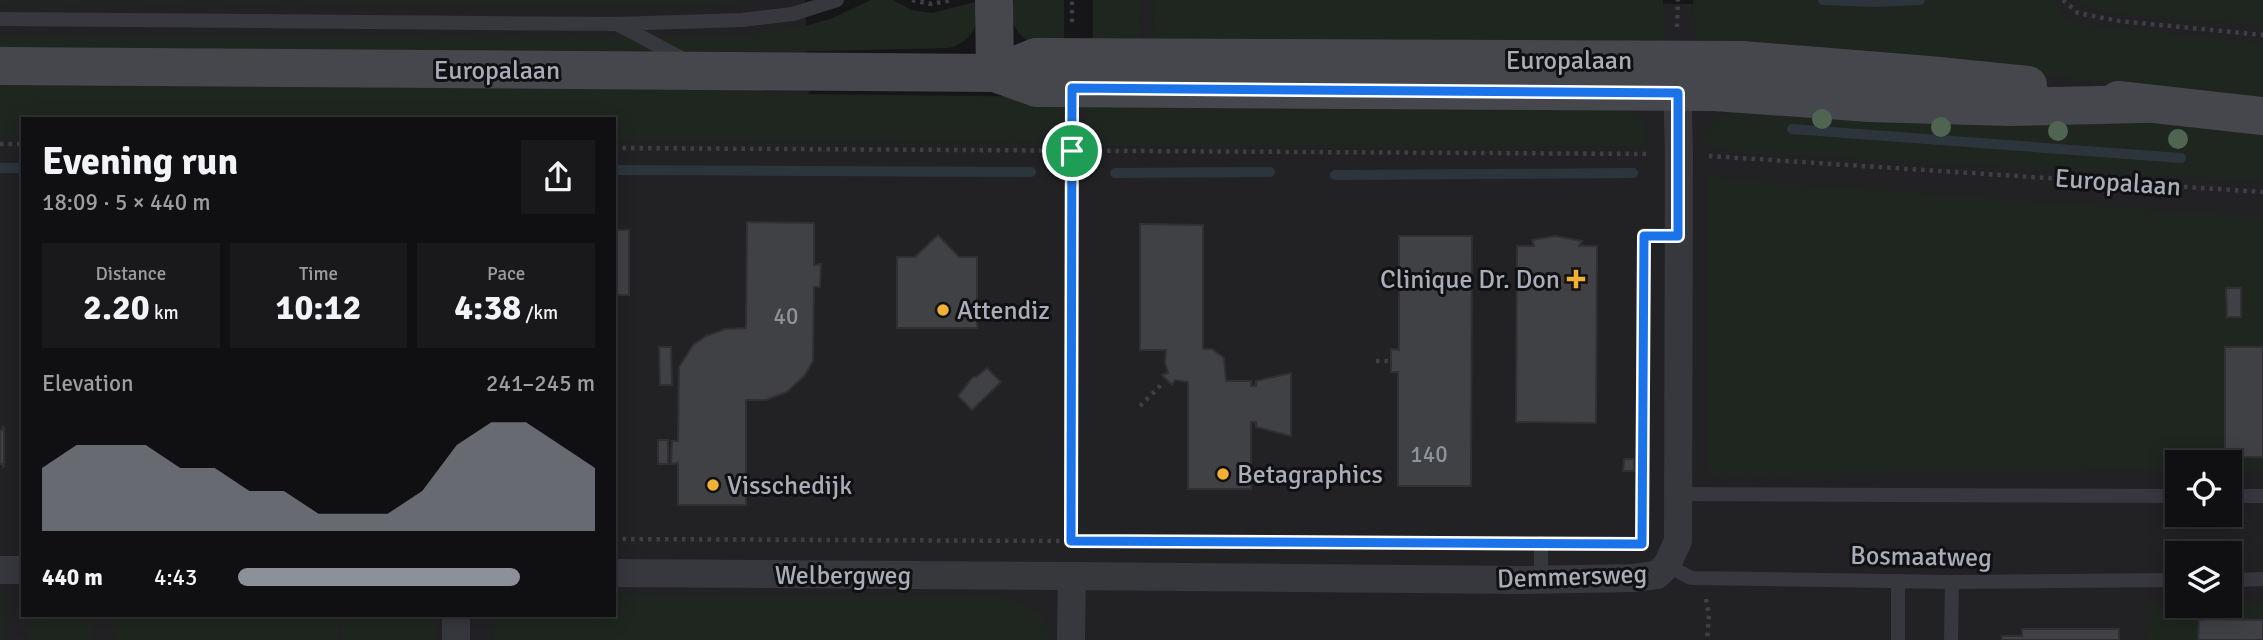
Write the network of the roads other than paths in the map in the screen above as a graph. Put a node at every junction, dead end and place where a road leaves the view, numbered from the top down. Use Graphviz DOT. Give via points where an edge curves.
graph roads {
  1 [pos="837,0"];
  2 [pos="994,0"];
  3 [pos="0,19"];
  4 [pos="615,24"];
  5 [pos="0,66"];
  6 [pos="707,71"];
  7 [pos="995,73"];
  8 [pos="1677,76"];
  9 [pos="2263,116"];
  10 [pos="1644,236"];
  11 [pos="1678,236"];
  12 [pos="1678,494"];
  13 [pos="2165,496"];
  14 [pos="2242,496"];
  15 [pos="2263,496"];
  16 [pos="1541,543"];
  17 [pos="1667,565"];
  18 [pos="0,570"];
  19 [pos="21,570"];
  20 [pos="616,573"];
  21 [pos="1072,576"];
  22 [pos="1541,579"];
  23 [pos="2263,579"];
  24 [pos="2165,580"];
  25 [pos="2242,580"];
  26 [pos="1898,581"];
  27 [pos="1952,582"];
  28 [pos="456,617"];
  29 [pos="456,640"];
  30 [pos="1071,640"];
  31 [pos="1898,640"];
  32 [pos="1951,640"];
  1 -- 4 [label="lane" via="793,15"];
  2 -- 7 [label="street"];
  3 -- 4 [label="lane"];
  4 -- 6 [label="lane"];
  5 -- 6 [label="street, Europalaan"];
  6 -- 7 [label="street, Europalaan"];
  7 -- 8 [label="street, Europalaan" via="1036,57 1072,72"];
  8 -- 9 [label="street, Europalaan" via="1742,60 2007,82 2144,104"];
  8 -- 11 [label="street, Demmersweg"];
  10 -- 11 [label="lane"];
  11 -- 12 [label="street, Demmersweg"];
  12 -- 13 [label="lane"];
  12 -- 17 [label="street, Demmersweg" via="1678,541"];
  14 -- 15 [label="lane"];
  16 -- 22 [label="lane"];
  17 -- 22 [label="street, Demmersweg" via="1657,575 1633,578"];
  17 -- 26 [label="lane, Bosmaatweg" via="1691,578"];
  18 -- 19 [label="street"];
  20 -- 21 [label="street, Welbergweg"];
  21 -- 22 [label="street, Demmersweg"];
  21 -- 30 [label="street"];
  23 -- 25 [label="lane"];
  24 -- 27 [label="lane, Bosmaatweg"];
  26 -- 27 [label="lane, Bosmaatweg"];
  26 -- 31 [label="lane"];
  27 -- 32 [label="lane"];
  28 -- 29 [label="street"];
}
